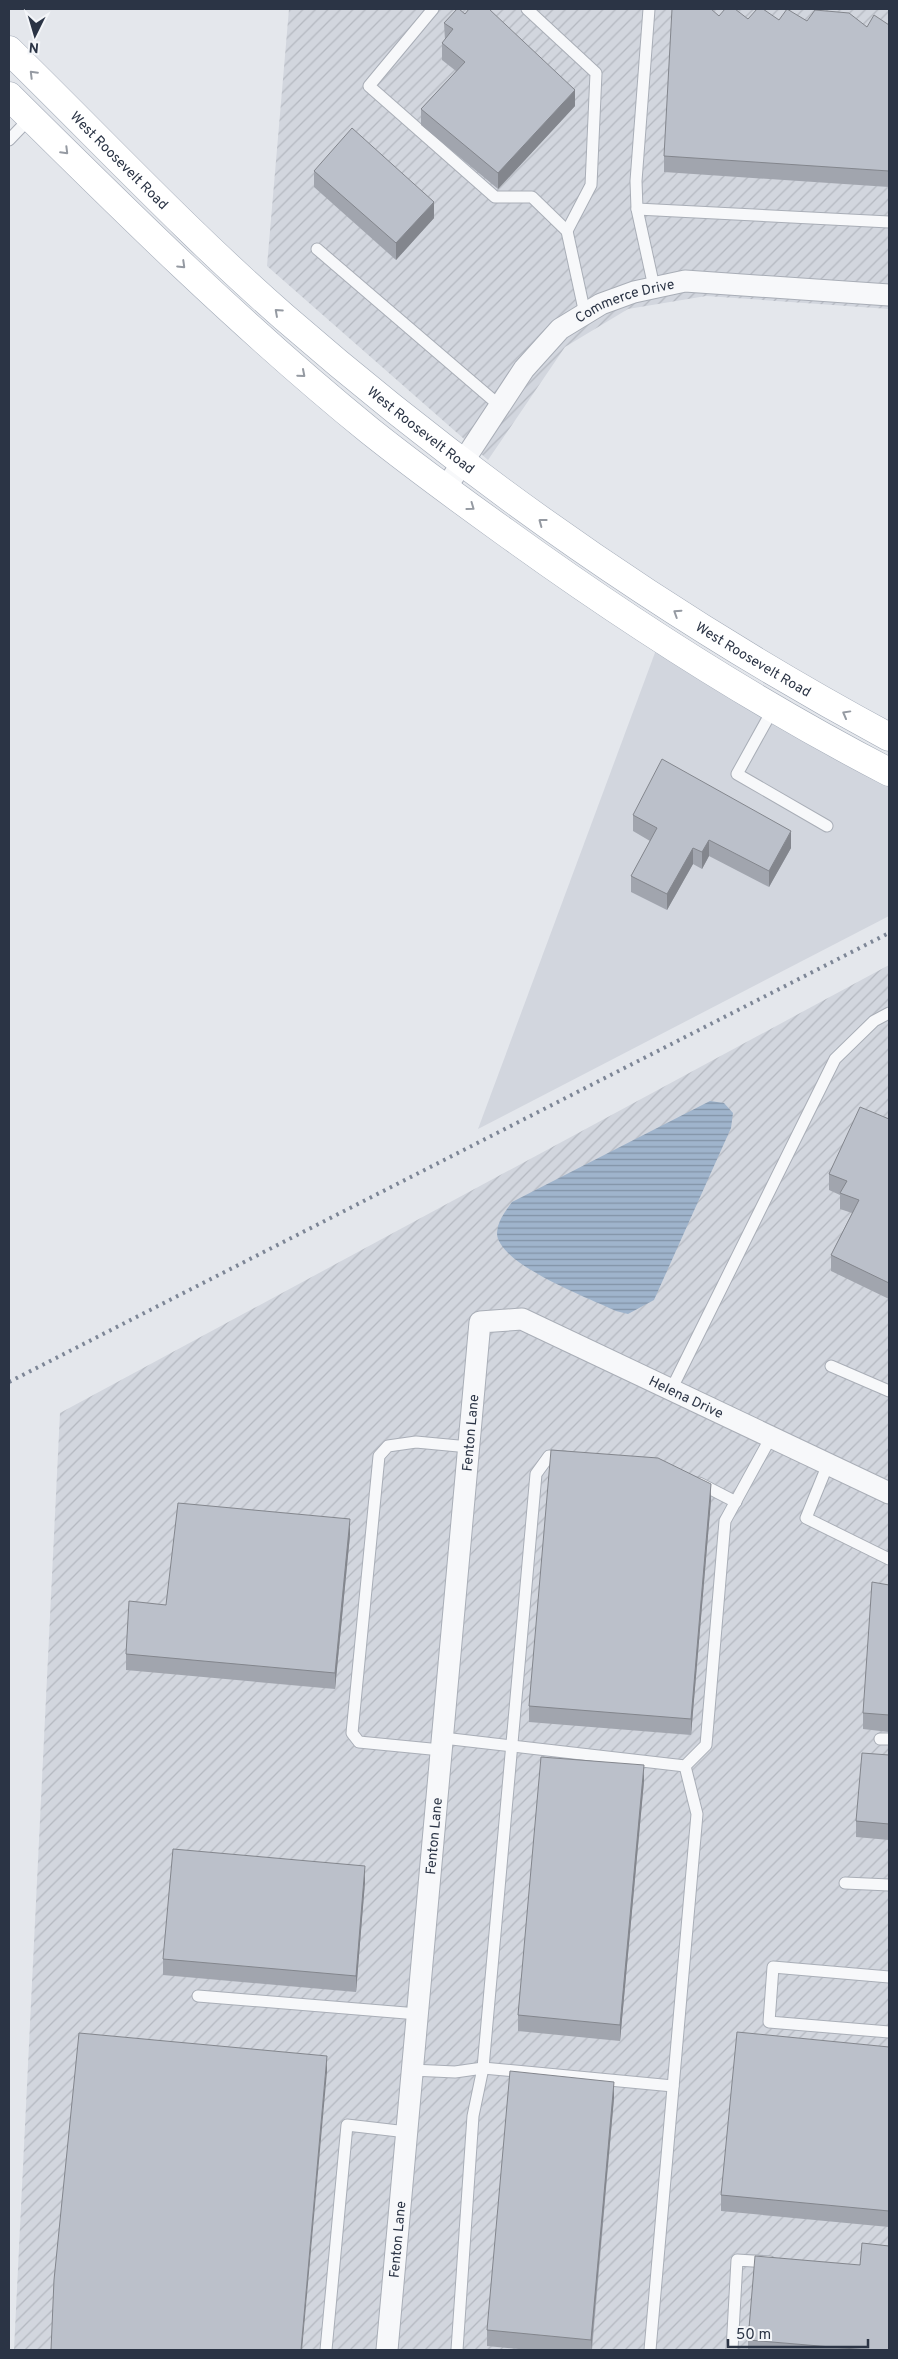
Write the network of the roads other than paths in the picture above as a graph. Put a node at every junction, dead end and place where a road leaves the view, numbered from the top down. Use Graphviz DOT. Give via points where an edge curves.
graph roads {
  1 [pos="433,9"];
  2 [pos="528,9"];
  3 [pos="649,9"];
  4 [pos="9,50"];
  5 [pos="9,96"];
  6 [pos="30,117"];
  7 [pos="9,140"];
  8 [pos="636,210"];
  9 [pos="889,222"];
  10 [pos="567,231"];
  11 [pos="317,249"];
  12 [pos="654,287"];
  13 [pos="889,295"];
  14 [pos="584,314"];
  15 [pos="500,406"];
  16 [pos="463,463"];
  17 [pos="445,488"];
  18 [pos="773,709"];
  19 [pos="889,737"];
  20 [pos="889,772"];
  21 [pos="827,826"];
  22 [pos="889,1013"];
  23 [pos="480,1322"];
  24 [pos="831,1366"];
  25 [pos="671,1390"];
  26 [pos="889,1391"];
  27 [pos="771,1437"];
  28 [pos="469,1447"];
  29 [pos="578,1458"];
  30 [pos="828,1464"];
  31 [pos="687,1477"];
  32 [pos="889,1493"];
  33 [pos="736,1502"];
  34 [pos="889,1559"];
  35 [pos="442,1744"];
  36 [pos="511,1746"];
  37 [pos="685,1766"];
  38 [pos="845,1883"];
  39 [pos="889,1885"];
  40 [pos="889,1977"];
  41 [pos="198,1996"];
  42 [pos="418,2014"];
  43 [pos="889,2032"];
  44 [pos="483,2068"];
  45 [pos="412,2070"];
  46 [pos="673,2086"];
  47 [pos="407,2132"];
  48 [pos="779,2262"];
  49 [pos="326,2350"];
  50 [pos="387,2350"];
  51 [pos="457,2350"];
  52 [pos="650,2350"];
  53 [pos="732,2350"];
  1 -- 10 [label="lane" via="369,86 495,197 532,197"];
  2 -- 10 [label="lane" via="596,73 591,185"];
  3 -- 8 [label="lane"];
  16 -- 4 [label="main road, West Roosevelt Road, one-way" via="388,405 282,315 178,218"];
  5 -- 6 [label="main road"];
  6 -- 7 [label="lane"];
  6 -- 17 [label="main road, one-way" via="266,342 371,431"];
  8 -- 9 [label="lane"];
  8 -- 12 [label="lane"];
  10 -- 14 [label="lane"];
  11 -- 15 [label="lane"];
  12 -- 13 [label="street, Commerce Drive" via="685,281"];
  12 -- 14 [label="street, Commerce Drive" via="601,304"];
  14 -- 15 [label="street, Commerce Drive" via="560,329 524,369"];
  15 -- 16 [label="street, Commerce Drive"];
  16 -- 17 [label="street, Commerce Drive"];
  19 -- 16 [label="main road, West Roosevelt Road, one-way" via="778,675 644,592 554,531"];
  17 -- 18 [label="main road, one-way" via="624,616"];
  18 -- 20 [label="main road"];
  18 -- 21 [label="lane" via="737,774"];
  22 -- 25 [label="lane" via="874,1021 836,1059"];
  23 -- 25 [label="street, Helena Drive" via="522,1319"];
  23 -- 28 [label="street, Fenton Lane"];
  24 -- 26 [label="lane"];
  25 -- 27 [label="street, Helena Drive"];
  27 -- 30 [label="street, Helena Drive"];
  27 -- 33 [label="lane"];
  28 -- 35 [label="street, Fenton Lane"];
  28 -- 35 [label="lane" via="416,1442 388,1446 379,1456 352,1733 359,1742"];
  29 -- 36 [label="lane" via="550,1456 536,1474"];
  30 -- 32 [label="street, Helena Drive"];
  30 -- 34 [label="lane" via="806,1518"];
  31 -- 33 [label="lane"];
  33 -- 37 [label="lane" via="725,1521 706,1745"];
  35 -- 36 [label="lane"];
  35 -- 42 [label="street, Fenton Lane"];
  36 -- 37 [label="lane"];
  36 -- 44 [label="lane"];
  37 -- 46 [label="lane" via="697,1814"];
  38 -- 39 [label="lane"];
  40 -- 43 [label="lane" via="773,1967 769,2022"];
  41 -- 42 [label="lane"];
  42 -- 45 [label="street, Fenton Lane"];
  44 -- 45 [label="lane" via="454,2072"];
  44 -- 46 [label="lane"];
  44 -- 51 [label="lane" via="473,2116"];
  45 -- 47 [label="street, Fenton Lane"];
  46 -- 52 [label="lane"];
  47 -- 49 [label="lane" via="347,2125"];
  47 -- 50 [label="street, Fenton Lane"];
  48 -- 53 [label="lane" via="737,2260"];
}
